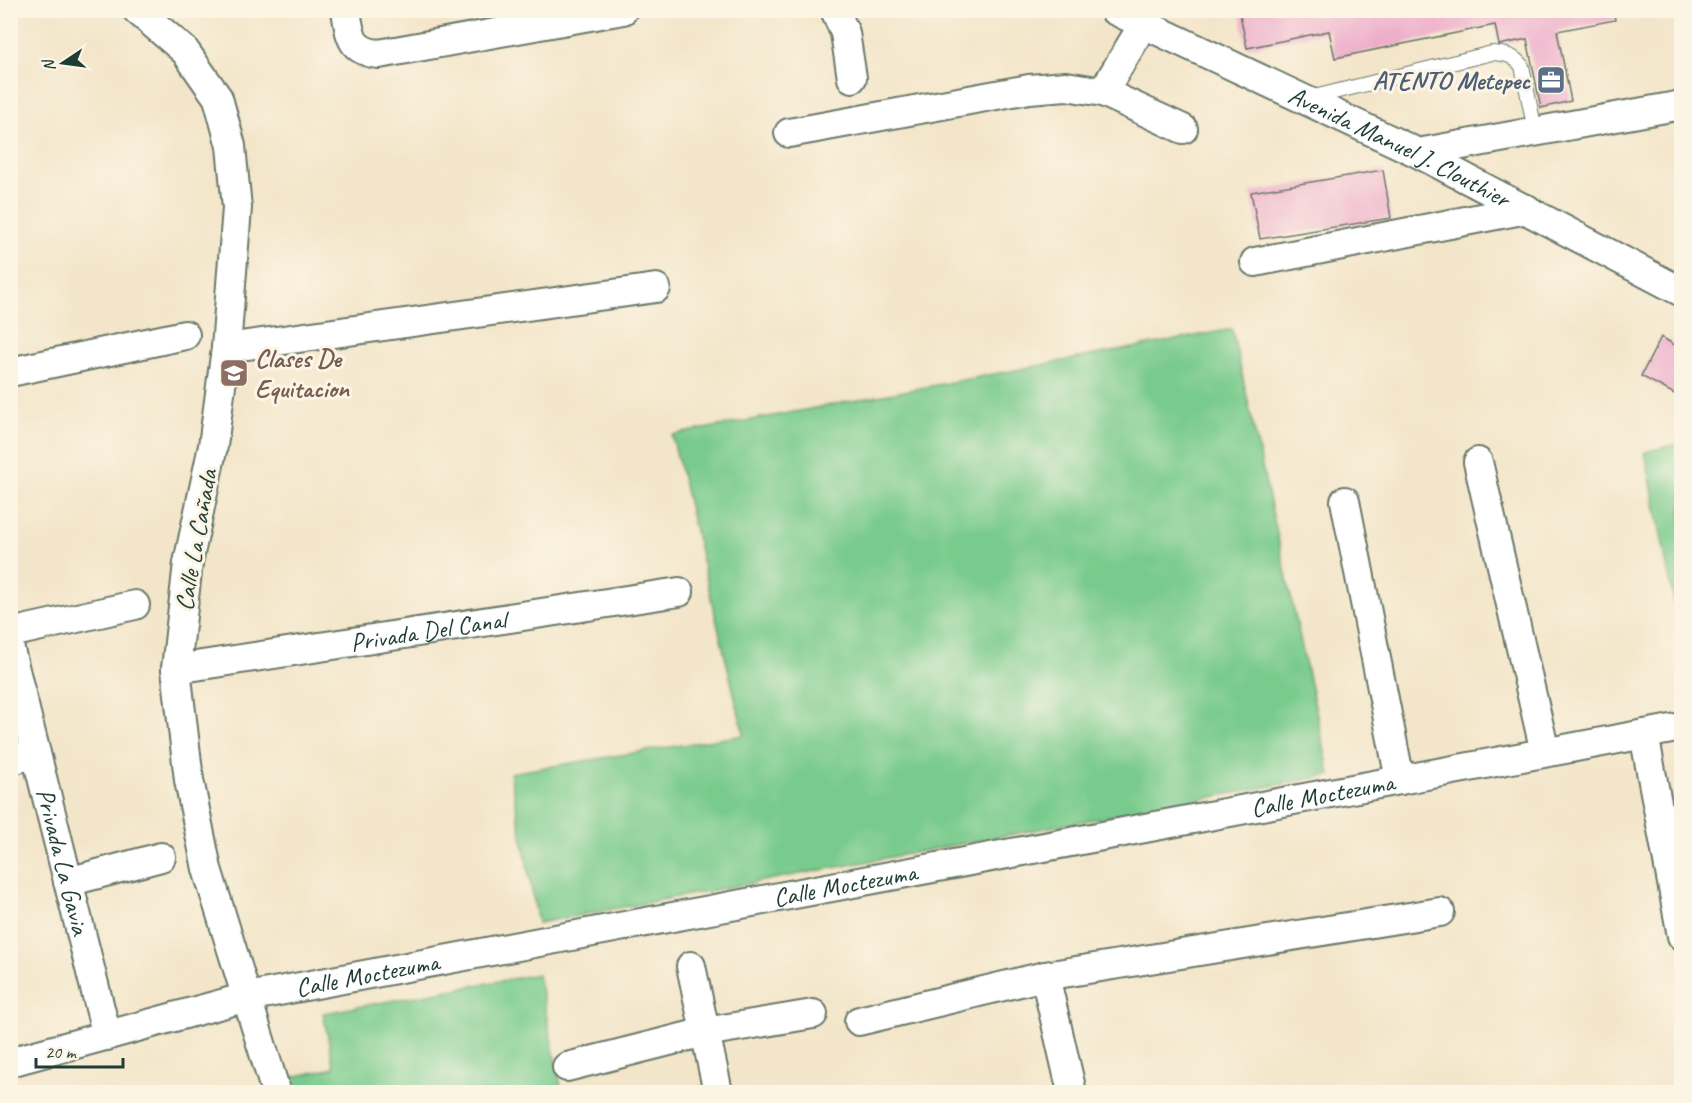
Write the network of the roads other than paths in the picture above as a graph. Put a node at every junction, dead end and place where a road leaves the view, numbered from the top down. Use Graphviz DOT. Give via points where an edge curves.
graph roads {
  1 [pos="137,10"];
  2 [pos="346,10"];
  3 [pos="623,10"];
  4 [pos="835,10"];
  5 [pos="1114,10"];
  6 [pos="1143,25"];
  7 [pos="852,78"];
  8 [pos="1103,93"];
  9 [pos="1306,99"];
  10 [pos="1682,105"];
  11 [pos="1184,129"];
  12 [pos="1536,131"];
  13 [pos="789,133"];
  14 [pos="1418,153"];
  15 [pos="1527,210"];
  16 [pos="1255,261"];
  17 [pos="656,288"];
  18 [pos="1682,292"];
  19 [pos="185,335"];
  20 [pos="226,348"];
  21 [pos="10,372"];
  22 [pos="1478,462"];
  23 [pos="1345,501"];
  24 [pos="679,592"];
  25 [pos="135,605"];
  26 [pos="10,633"];
  27 [pos="10,650"];
  28 [pos="176,669"];
  29 [pos="1682,728"];
  30 [pos="1644,734"];
  31 [pos="1545,752"];
  32 [pos="23,757"];
  33 [pos="1400,780"];
  34 [pos="161,857"];
  35 [pos="68,882"];
  36 [pos="1440,912"];
  37 [pos="1682,936"];
  38 [pos="690,966"];
  39 [pos="1045,976"];
  40 [pos="247,997"];
  41 [pos="813,1014"];
  42 [pos="859,1021"];
  43 [pos="705,1032"];
  44 [pos="107,1036"];
  45 [pos="10,1062"];
  46 [pos="567,1067"];
  47 [pos="276,1092"];
  48 [pos="718,1092"];
  49 [pos="1072,1092"];
  1 -- 20 [label="street, Calle La Cañada" via="185,51 218,98 231,146 237,208"];
  2 -- 3 [label="street" via="353,42 361,50 379,54"];
  4 -- 7 [label="street" via="845,33"];
  5 -- 6 [label="street, Avenida Manuel J. Clouthier"];
  6 -- 8 [label="street"];
  6 -- 9 [label="street, Avenida Manuel J. Clouthier"];
  8 -- 11 [label="street"];
  8 -- 13 [label="street" via="1066,86 1029,89"];
  9 -- 12 [label="lane" via="1492,53 1506,54 1522,66"];
  9 -- 14 [label="street, Avenida Manuel J. Clouthier"];
  10 -- 12 [label="street"];
  12 -- 14 [label="street"];
  14 -- 15 [label="street, Avenida Manuel J. Clouthier"];
  15 -- 16 [label="street"];
  15 -- 18 [label="street, Avenida Manuel J. Clouthier"];
  17 -- 20 [label="street"];
  19 -- 21 [label="street"];
  20 -- 28 [label="street, Calle La Cañada" via="213,446 188,563"];
  22 -- 31 [label="street"];
  23 -- 33 [label="street"];
  24 -- 28 [label="street, Privada Del Canal"];
  25 -- 26 [label="street"];
  27 -- 32 [label="street, Privada La Gavia"];
  28 -- 40 [label="street, Calle La Cañada" via="189,780 207,869"];
  29 -- 30 [label="street, Calle Moctezuma"];
  30 -- 31 [label="street, Calle Moctezuma"];
  30 -- 37 [label="street"];
  31 -- 33 [label="street, Calle Moctezuma"];
  32 -- 35 [label="street, Privada La Gavia"];
  33 -- 40 [label="street, Calle Moctezuma"];
  34 -- 35 [label="street"];
  35 -- 44 [label="street, Privada La Gavia"];
  36 -- 39 [label="street"];
  38 -- 43 [label="street"];
  39 -- 42 [label="street"];
  39 -- 49 [label="street"];
  40 -- 44 [label="street, Calle Moctezuma"];
  40 -- 47 [label="street, Calle La Cañada"];
  41 -- 43 [label="street"];
  43 -- 46 [label="street"];
  43 -- 48 [label="street"];
  44 -- 45 [label="street, Calle Moctezuma"];
}
